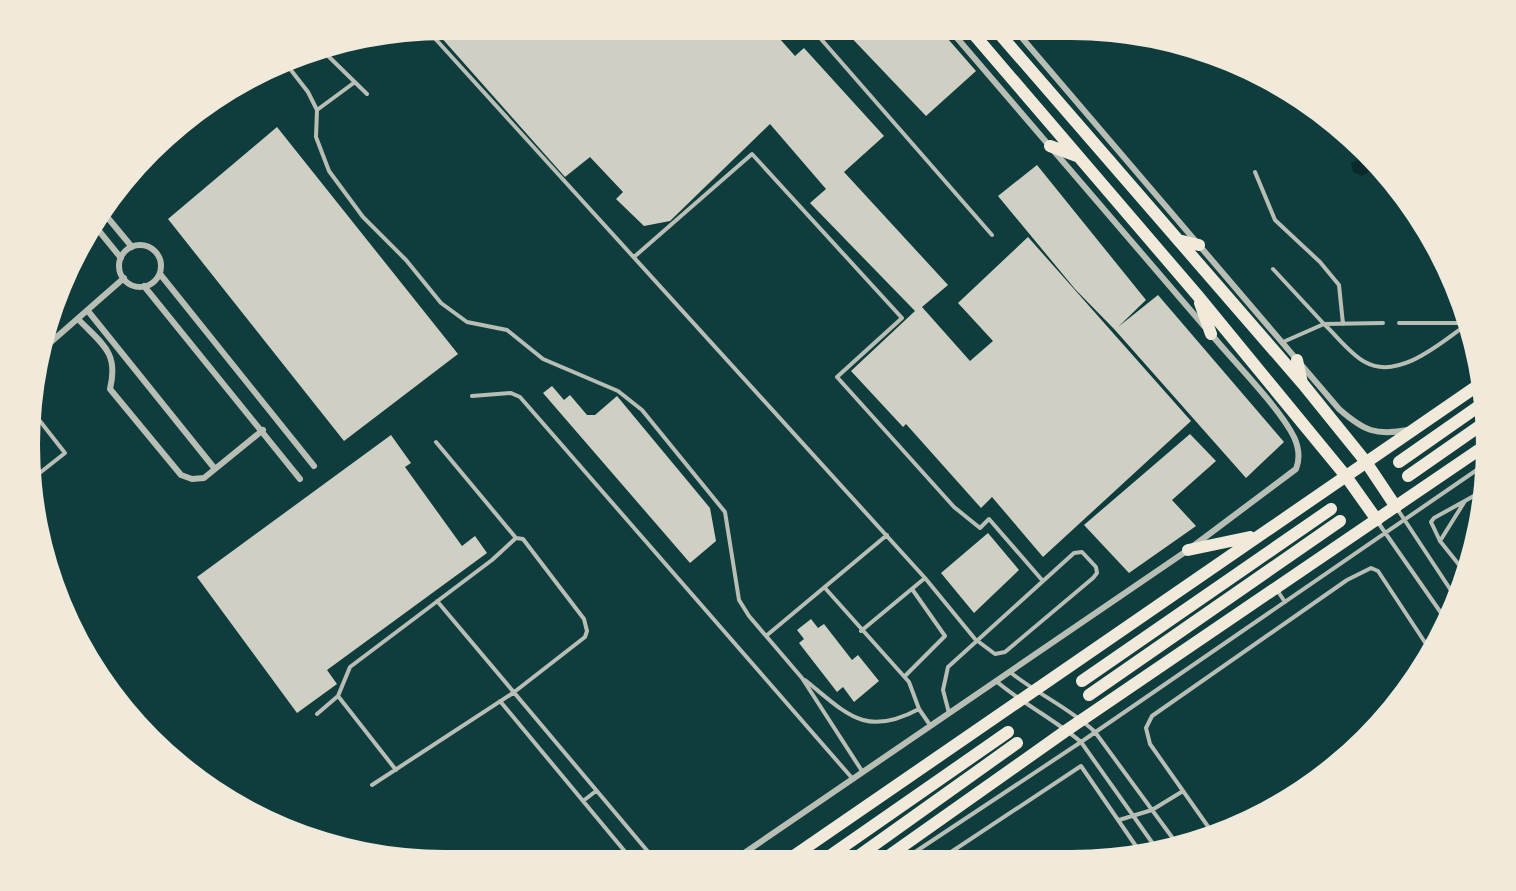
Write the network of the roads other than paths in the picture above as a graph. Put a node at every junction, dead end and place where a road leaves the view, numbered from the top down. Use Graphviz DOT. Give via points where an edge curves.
graph roads {
  1 [pos="437,40"];
  2 [pos="823,40"];
  3 [pos="959,40"];
  4 [pos="979,40"];
  5 [pos="983,40"];
  6 [pos="1005,40"];
  7 [pos="1024,40"];
  8 [pos="987,50"];
  9 [pos="330,57"];
  10 [pos="292,71"];
  11 [pos="356,82"];
  12 [pos="367,94"];
  13 [pos="317,110"];
  14 [pos="1050,146"];
  15 [pos="1079,157"];
  16 [pos="1255,172"];
  17 [pos="109,220"];
  18 [pos="101,233"];
  19 [pos="992,235"];
  20 [pos="1178,240"];
  21 [pos="1199,245"];
  22 [pos="132,247"];
  23 [pos="634,257"];
  24 [pos="121,258"];
  25 [pos="1273,269"];
  26 [pos="160,274"];
  27 [pos="124,278"];
  28 [pos="144,286"];
  29 [pos="1198,296"];
  30 [pos="88,310"];
  31 [pos="78,319"];
  32 [pos="1383,323"];
  33 [pos="1398,323"];
  34 [pos="1324,324"];
  35 [pos="1343,324"];
  36 [pos="1457,324"];
  37 [pos="1459,330"];
  38 [pos="1211,334"];
  39 [pos="54,340"];
  40 [pos="1282,342"];
  41 [pos="1297,360"];
  42 [pos="1303,384"];
  43 [pos="1472,390"];
  44 [pos="472,396"];
  45 [pos="1474,410"];
  46 [pos="41,422"];
  47 [pos="1415,429"];
  48 [pos="1475,429"];
  49 [pos="262,430"];
  50 [pos="436,442"];
  51 [pos="1476,452"];
  52 [pos="1366,462"];
  53 [pos="1399,462"];
  54 [pos="314,466"];
  55 [pos="1475,469"];
  56 [pos="214,470"];
  57 [pos="41,471"];
  58 [pos="1345,475"];
  59 [pos="1408,476"];
  60 [pos="300,479"];
  61 [pos="1472,497"];
  62 [pos="1466,500"];
  63 [pos="1396,507"];
  64 [pos="1331,509"];
  65 [pos="1404,518"];
  66 [pos="1377,520"];
  67 [pos="1340,521"];
  68 [pos="1385,532"];
  69 [pos="887,535"];
  70 [pos="1255,537"];
  71 [pos="516,538"];
  72 [pos="1440,541"];
  73 [pos="1188,550"];
  74 [pos="1458,563"];
  75 [pos="925,578"];
  76 [pos="1042,580"];
  77 [pos="825,588"];
  78 [pos="1450,588"];
  79 [pos="912,589"];
  80 [pos="1276,589"];
  81 [pos="437,601"];
  82 [pos="1285,602"];
  83 [pos="1440,611"];
  84 [pos="861,631"];
  85 [pos="766,636"];
  86 [pos="975,639"];
  87 [pos="1425,642"];
  88 [pos="1010,672"];
  89 [pos="905,676"];
  90 [pos="802,678"];
  91 [pos="996,681"];
  92 [pos="1082,681"];
  93 [pos="1035,692"];
  94 [pos="513,693"];
  95 [pos="1089,694"];
  96 [pos="338,696"];
  97 [pos="500,701"];
  98 [pos="1020,702"];
  99 [pos="919,709"];
  100 [pos="949,713"];
  101 [pos="317,714"];
  102 [pos="1083,720"];
  103 [pos="930,725"];
  104 [pos="1067,730"];
  105 [pos="1008,732"];
  106 [pos="1095,732"];
  107 [pos="1081,742"];
  108 [pos="1017,743"];
  109 [pos="396,770"];
  110 [pos="862,771"];
  111 [pos="852,778"];
  112 [pos="372,785"];
  113 [pos="596,790"];
  114 [pos="1184,791"];
  115 [pos="583,801"];
  116 [pos="1152,810"];
  117 [pos="1133,816"];
  118 [pos="1119,820"];
  119 [pos="1209,826"];
  120 [pos="1172,838"];
  121 [pos="1152,843"];
  122 [pos="1136,845"];
  123 [pos="624,850"];
  124 [pos="647,850"];
  125 [pos="748,850"];
  126 [pos="803,850"];
  127 [pos="838,850"];
  128 [pos="867,850"];
  129 [pos="897,850"];
  130 [pos="918,850"];
  131 [pos="954,850"];
  1 -- 23 [label="lane"];
  2 -- 19 [label="lane"];
  3 -- 14 [label="street"];
  4 -- 8 [label="main road"];
  5 -- 8 [label="main road"];
  6 -- 20 [label="main road"];
  7 -- 21 [label="street"];
  8 -- 15 [label="main road"];
  9 -- 11 [label="lane"];
  10 -- 13 [label="lane"];
  11 -- 12 [label="lane"];
  11 -- 13 [label="lane"];
  13 -- 85 [label="lane" via="316,137 329,171 363,217 441,303 467,322 507,330 543,359 618,391 642,410 725,512 739,600"];
  14 -- 15 [label="main road"];
  14 -- 38 [label="street"];
  15 -- 29 [label="main road"];
  16 -- 35 [label="lane" via="1275,220 1339,285"];
  17 -- 22 [label="street"];
  18 -- 24 [label="street"];
  20 -- 21 [label="main road"];
  20 -- 42 [label="main road"];
  21 -- 40 [label="street"];
  22 -- 24 [label="street"];
  22 -- 26 [label="street" via="144,245 155,251 161,262"];
  23 -- 69 [label="lane"];
  23 -- 76 [label="lane" via="752,153 902,318 837,377 954,507 980,528 989,519"];
  24 -- 27 [label="street"];
  25 -- 34 [label="lane"];
  26 -- 28 [label="street"];
  26 -- 54 [label="street"];
  27 -- 28 [label="street" via="133,285"];
  27 -- 30 [label="street"];
  28 -- 49 [label="street"];
  29 -- 38 [label="main road"];
  29 -- 58 [label="main road"];
  30 -- 31 [label="street"];
  30 -- 56 [label="street"];
  31 -- 39 [label="street"];
  31 -- 56 [label="street" via="112,361 115,371 110,389 182,475 204,478"];
  32 -- 35 [label="lane"];
  33 -- 36 [label="lane"];
  34 -- 35 [label="lane"];
  34 -- 37 [label="lane" via="1366,363 1394,367 1427,354"];
  34 -- 40 [label="lane"];
  38 -- 73 [label="street" via="1286,423 1299,462 1296,469"];
  40 -- 41 [label="street"];
  41 -- 42 [label="main road"];
  41 -- 47 [label="street" via="1355,423 1380,434"];
  42 -- 52 [label="main road"];
  43 -- 47 [label="main road"];
  44 -- 111 [label="lane" via="511,393 520,397"];
  45 -- 53 [label="main road"];
  46 -- 57 [label="lane" via="65,453"];
  47 -- 52 [label="main road"];
  48 -- 59 [label="main road"];
  49 -- 56 [label="street"];
  49 -- 60 [label="street"];
  50 -- 71 [label="lane"];
  51 -- 63 [label="main road"];
  52 -- 58 [label="main road"];
  52 -- 63 [label="main road"];
  55 -- 65 [label="lane"];
  58 -- 66 [label="main road"];
  58 -- 70 [label="main road"];
  61 -- 62 [label="lane"];
  62 -- 72 [label="lane"];
  62 -- 72 [label="lane" via="1431,522"];
  63 -- 65 [label="lane"];
  63 -- 66 [label="main road"];
  64 -- 92 [label="main road"];
  65 -- 68 [label="lane"];
  65 -- 78 [label="lane"];
  66 -- 68 [label="lane"];
  66 -- 80 [label="main road"];
  67 -- 95 [label="main road"];
  68 -- 82 [label="lane"];
  68 -- 83 [label="lane"];
  69 -- 75 [label="lane"];
  69 -- 77 [label="lane"];
  70 -- 73 [label="main road"];
  70 -- 93 [label="main road"];
  71 -- 81 [label="lane"];
  71 -- 94 [label="lane" via="523,539 584,619 587,631 585,637"];
  72 -- 74 [label="lane"];
  73 -- 88 [label="street"];
  75 -- 79 [label="lane"];
  75 -- 86 [label="lane"];
  76 -- 86 [label="lane"];
  76 -- 86 [label="lane" via="1078,551 1096,567 1093,578 1005,652 995,654"];
  77 -- 84 [label="lane"];
  77 -- 85 [label="lane"];
  79 -- 84 [label="lane"];
  79 -- 89 [label="lane" via="945,636"];
  80 -- 82 [label="lane"];
  80 -- 102 [label="main road"];
  81 -- 94 [label="lane"];
  81 -- 96 [label="lane" via="350,667"];
  82 -- 106 [label="lane"];
  84 -- 89 [label="lane"];
  85 -- 90 [label="lane"];
  86 -- 100 [label="lane" via="948,667 943,690"];
  87 -- 114 [label="lane" via="1378,571 1371,568 1347,580 1148,722 1150,744"];
  88 -- 91 [label="street"];
  88 -- 93 [label="lane"];
  89 -- 99 [label="lane"];
  90 -- 99 [label="lane" via="844,711 866,722 896,721"];
  90 -- 110 [label="lane"];
  91 -- 98 [label="lane"];
  91 -- 100 [label="street"];
  93 -- 98 [label="main road"];
  93 -- 102 [label="lane"];
  94 -- 97 [label="lane"];
  94 -- 113 [label="lane"];
  96 -- 101 [label="lane"];
  96 -- 109 [label="lane"];
  97 -- 109 [label="lane"];
  97 -- 115 [label="lane"];
  98 -- 104 [label="lane"];
  98 -- 126 [label="main road"];
  99 -- 103 [label="lane"];
  100 -- 103 [label="street"];
  102 -- 104 [label="main road"];
  102 -- 106 [label="lane"];
  103 -- 110 [label="street"];
  104 -- 107 [label="lane"];
  104 -- 129 [label="main road"];
  105 -- 127 [label="main road"];
  106 -- 107 [label="lane"];
  106 -- 116 [label="lane"];
  107 -- 117 [label="lane"];
  107 -- 130 [label="lane"];
  108 -- 128 [label="main road"];
  109 -- 112 [label="lane"];
  110 -- 111 [label="street"];
  111 -- 125 [label="street"];
  113 -- 115 [label="lane"];
  113 -- 124 [label="lane"];
  114 -- 116 [label="lane"];
  114 -- 119 [label="lane"];
  115 -- 123 [label="lane"];
  116 -- 117 [label="lane"];
  116 -- 120 [label="lane"];
  117 -- 118 [label="lane"];
  117 -- 121 [label="lane"];
  118 -- 122 [label="lane"];
  118 -- 131 [label="lane" via="1081,766"];
}
